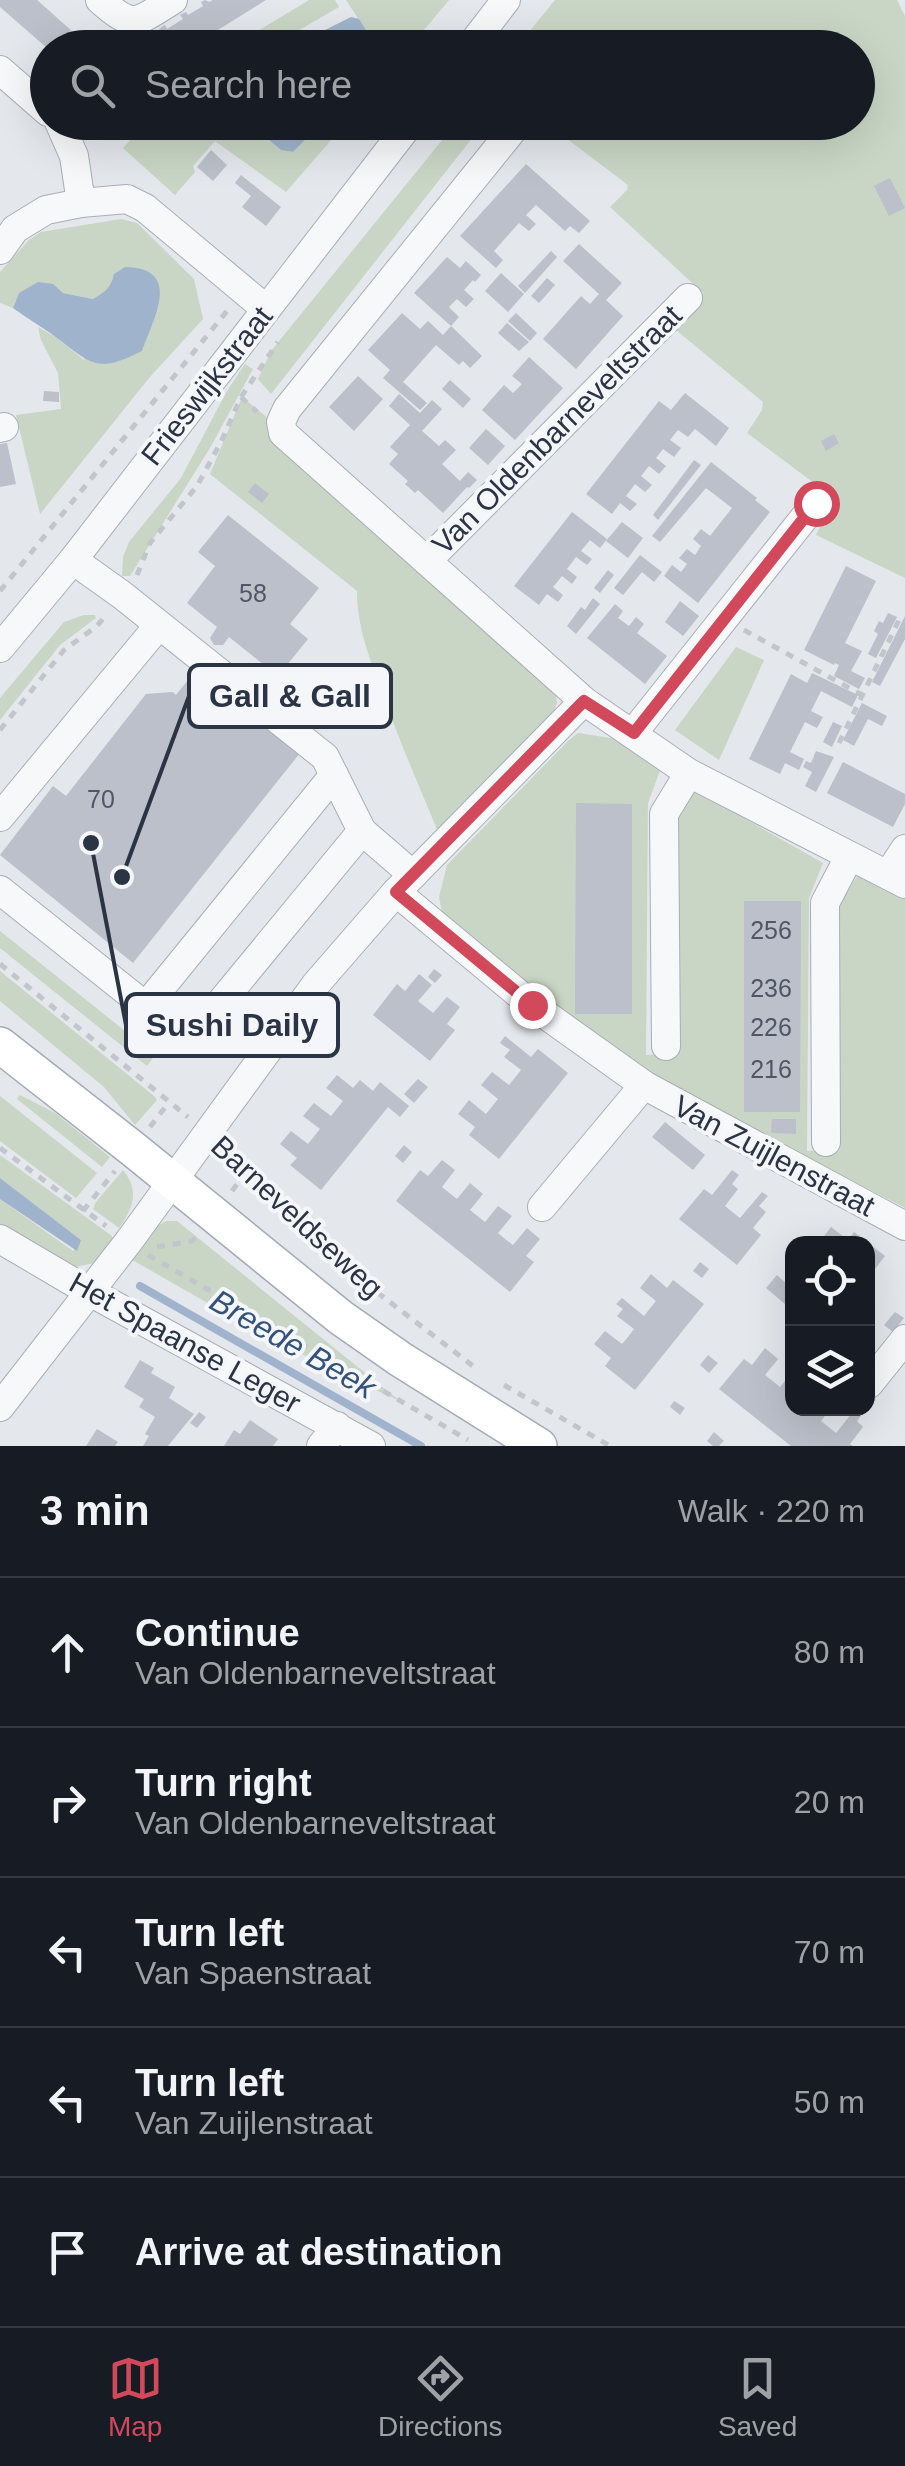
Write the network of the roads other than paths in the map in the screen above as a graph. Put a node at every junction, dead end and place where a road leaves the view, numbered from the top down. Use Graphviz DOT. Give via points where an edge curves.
graph roads {
  1 [pos="100,0"];
  2 [pos="173,0"];
  3 [pos="506,0"];
  4 [pos="483,30"];
  5 [pos="0,70"];
  6 [pos="30,96"];
  7 [pos="67,140"];
  8 [pos="398,140"];
  9 [pos="504,140"];
  10 [pos="81,203"];
  11 [pos="0,250"];
  12 [pos="688,298"];
  13 [pos="266,310"];
  14 [pos="816,503"];
  15 [pos="73,560"];
  16 [pos="427,562"];
  17 [pos="159,626"];
  18 [pos="0,648"];
  19 [pos="584,701"];
  20 [pos="634,733"];
  21 [pos="689,773"];
  22 [pos="334,775"];
  23 [pos="0,817"];
  24 [pos="362,831"];
  25 [pos="905,850"];
  26 [pos="849,857"];
  27 [pos="897,880"];
  28 [pos="405,883"];
  29 [pos="0,890"];
  30 [pos="146,1006"];
  31 [pos="0,1045"];
  32 [pos="666,1046"];
  33 [pos="644,1086"];
  34 [pos="826,1142"];
  35 [pos="172,1181"];
  36 [pos="542,1206"];
  37 [pos="905,1226"];
  38 [pos="0,1239"];
  39 [pos="90,1292"];
  40 [pos="905,1340"];
  41 [pos="875,1377"];
  42 [pos="0,1407"];
  43 [pos="329,1436"];
  44 [pos="371,1446"];
  45 [pos="539,1446"];
  1 -- 2 [label="street" via="122,20 140,20"];
  3 -- 4 [label="street"];
  5 -- 6 [label="street"];
  7 -- 10 [label="street"];
  8 -- 13 [label="street, Frieswijkstraat"];
  9 -- 16 [label="street, Van Oldenbarneveltstraat" via="281,422 283,433"];
  10 -- 11 [label="street" via="46,210 14,229"];
  10 -- 13 [label="street" via="127,199 145,208"];
  12 -- 16 [label="street, Van Oldenbarneveltstraat"];
  13 -- 15 [label="street, Frieswijkstraat"];
  14 -- 20 [label="street"];
  15 -- 17 [label="street"];
  15 -- 18 [label="street, Frieswijkstraat"];
  16 -- 19 [label="street, Van Oldenbarneveltstraat"];
  17 -- 22 [label="street" via="325,757"];
  17 -- 23 [label="street"];
  19 -- 20 [label="street, Van Oldenbarneveltstraat"];
  19 -- 28 [label="street"];
  20 -- 21 [label="street, Van Oldenbarneveltstraat"];
  21 -- 26 [label="street, Van Oldenbarneveltstraat"];
  21 -- 32 [label="street" via="664,814"];
  22 -- 24 [label="street"];
  22 -- 30 [label="street"];
  24 -- 28 [label="street, Van Zuijlenstraat"];
  24 -- 30 [label="street" via="190,1041"];
  25 -- 27 [label="street, Van Oldenbarneveltstraat"];
  26 -- 27 [label="street, Van Oldenbarneveltstraat"];
  26 -- 34 [label="street" via="826,903"];
  28 -- 33 [label="street, Van Zuijlenstraat" via="532,1005"];
  28 -- 35 [label="street" via="316,984"];
  29 -- 30 [label="street"];
  31 -- 35 [label="main road, Barneveldseweg"];
  33 -- 36 [label="street, Van Zuijlenstraat"];
  33 -- 37 [label="street, Van Zuijlenstraat"];
  35 -- 39 [label="street"];
  35 -- 45 [label="main road, Barneveldseweg" via="340,1317"];
  38 -- 39 [label="street, Het Spaanse Leger"];
  39 -- 42 [label="street"];
  39 -- 43 [label="street, Het Spaanse Leger"];
  40 -- 41 [label="street"];
  43 -- 44 [label="street, Het Spaanse Leger"];
}
